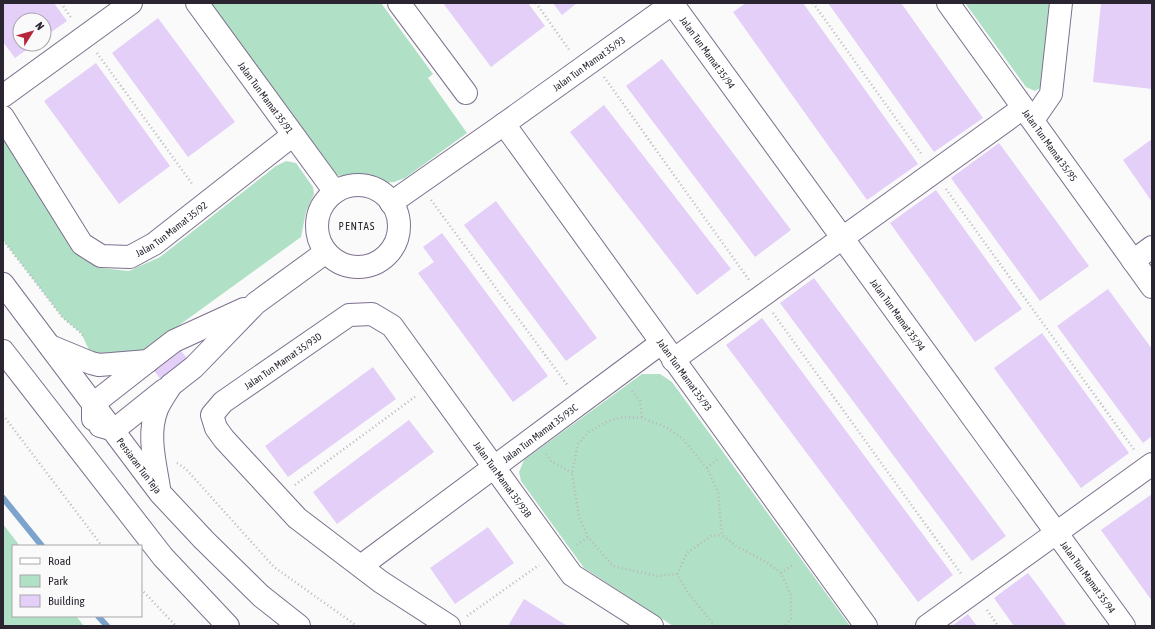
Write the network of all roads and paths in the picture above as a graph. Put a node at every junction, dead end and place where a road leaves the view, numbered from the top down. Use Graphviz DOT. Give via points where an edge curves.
graph roads {
  1 [pos="61,3"];
  2 [pos="131,3"];
  3 [pos="197,3"];
  4 [pos="399,3"];
  5 [pos="536,3"];
  6 [pos="672,3"];
  7 [pos="813,3"];
  8 [pos="948,3"];
  9 [pos="1061,3"];
  10 [pos="85,36"];
  11 [pos="582,68"];
  12 [pos="602,75"];
  13 [pos="466,93"];
  14 [pos="3,96"];
  15 [pos="1028,114"];
  16 [pos="3,117"];
  17 [pos="504,124"];
  18 [pos="293,135"];
  19 [pos="934,172"];
  20 [pos="335,192"];
  21 [pos="431,199"];
  22 [pos="206,203"];
  23 [pos="391,203"];
  24 [pos="843,238"];
  25 [pos="3,240"];
  26 [pos="1152,247"];
  27 [pos="326,252"];
  28 [pos="1133,261"];
  29 [pos="3,284"];
  30 [pos="1152,287"];
  31 [pos="761,296"];
  32 [pos="256,303"];
  33 [pos="372,314"];
  34 [pos="84,340"];
  35 [pos="50,346"];
  36 [pos="3,351"];
  37 [pos="667,351"];
  38 [pos="148,361"];
  39 [pos="171,385"];
  40 [pos="571,390"];
  41 [pos="632,390"];
  42 [pos="422,391"];
  43 [pos="93,414"];
  44 [pos="3,415"];
  45 [pos="642,418"];
  46 [pos="114,430"];
  47 [pos="73,439"];
  48 [pos="544,452"];
  49 [pos="724,454"];
  50 [pos="174,461"];
  51 [pos="1149,466"];
  52 [pos="494,467"];
  53 [pos="707,468"];
  54 [pos="572,473"];
  55 [pos="160,493"];
  56 [pos="278,498"];
  57 [pos="1056,533"];
  58 [pos="722,535"];
  59 [pos="588,537"];
  60 [pos="101,545"];
  61 [pos="576,546"];
  62 [pos="540,564"];
  63 [pos="794,564"];
  64 [pos="361,566"];
  65 [pos="781,573"];
  66 [pos="677,574"];
  67 [pos="142,590"];
  68 [pos="974,592"];
  69 [pos="458,622"];
  70 [pos="176,626"];
  71 [pos="228,626"];
  72 [pos="299,626"];
  73 [pos="357,626"];
  74 [pos="652,626"];
  75 [pos="715,626"];
  76 [pos="784,626"];
  77 [pos="866,626"];
  78 [pos="926,626"];
  79 [pos="998,626"];
  80 [pos="1124,626"];
  1 -- 10 [label="path"];
  2 -- 10 [label="street"];
  3 -- 18 [label="street, Jalan Tun Mamat 35/91"];
  4 -- 13 [label="street"];
  5 -- 11 [label="path"];
  6 -- 11 [label="street, Jalan Tun Mamat 35/93"];
  6 -- 24 [label="street, Jalan Tun Mamat 35/94"];
  7 -- 19 [label="path"];
  8 -- 15 [label="street, Jalan Tun Mamat 35/95"];
  9 -- 15 [label="street, Jalan Tun Mamat 35/93C" via="1051,94"];
  10 -- 14 [label="street"];
  10 -- 22 [label="path"];
  11 -- 17 [label="street, Jalan Tun Mamat 35/93"];
  12 -- 31 [label="path"];
  15 -- 19 [label="street, Jalan Tun Mamat 35/93C"];
  15 -- 28 [label="street, Jalan Tun Mamat 35/95"];
  16 -- 22 [label="street, Jalan Tun Mamat 35/92" via="82,244 101,256 130,257 154,244"];
  17 -- 23 [label="street, Jalan Tun Mamat 35/93"];
  17 -- 37 [label="street, Jalan Tun Mamat 35/93"];
  18 -- 20 [label="street, Jalan Tun Mamat 35/91"];
  18 -- 22 [label="street, Jalan Tun Mamat 35/92"];
  19 -- 24 [label="street, Jalan Tun Mamat 35/93C"];
  19 -- 51 [label="path"];
  20 -- 23 [label="street" via="352,185 370,187"];
  20 -- 27 [label="street" via="326,199 317,220 320,242"];
  21 -- 40 [label="path"];
  23 -- 27 [label="street" via="396,213 398,235 394,246 386,255 367,266 356,267 334,259"];
  24 -- 31 [label="street, Jalan Tun Mamat 35/93C"];
  24 -- 57 [label="street, Jalan Tun Mamat 35/94"];
  25 -- 34 [label="path" via="63,318 81,333"];
  26 -- 28 [label="street"];
  27 -- 32 [label="street"];
  28 -- 30 [label="street, Jalan Tun Mamat 35/95"];
  29 -- 35 [label="street, Persiaran Tun Teja"];
  31 -- 37 [label="street, Jalan Tun Mamat 35/93C"];
  31 -- 68 [label="path"];
  32 -- 38 [label="street" via="174,341"];
  32 -- 39 [label="street" via="194,367"];
  33 -- 52 [label="street, Jalan Tun Mamat 35/93B" via="392,326"];
  33 -- 56 [label="street, Jalan Tun Mamat 35/93D" via="349,315 223,402 212,415 216,428 224,439"];
  35 -- 38 [label="street" via="99,365"];
  35 -- 43 [label="street, Persiaran Tun Teja"];
  36 -- 47 [label="street"];
  37 -- 52 [label="street, Jalan Tun Mamat 35/93C"];
  37 -- 77 [label="street, Jalan Tun Mamat 35/93"];
  38 -- 43 [label="street"];
  39 -- 46 [label="street"];
  39 -- 55 [label="street" via="157,408 151,432"];
  41 -- 45 [label="path" via="640,401"];
  42 -- 56 [label="path"];
  43 -- 46 [label="street, Persiaran Tun Teja"];
  43 -- 47 [label="street"];
  44 -- 60 [label="path"];
  45 -- 53 [label="path" via="666,427 682,438"];
  45 -- 54 [label="path" via="624,417 608,421 589,432 578,444"];
  46 -- 55 [label="street, Persiaran Tun Teja"];
  47 -- 71 [label="street" via="164,557"];
  48 -- 54 [label="path" via="551,461"];
  49 -- 53 [label="path"];
  50 -- 73 [label="path" via="186,469 274,566"];
  51 -- 57 [label="street"];
  52 -- 64 [label="street, Jalan Tun Mamat 35/93C"];
  52 -- 74 [label="street, Jalan Tun Mamat 35/93B" via="572,575"];
  53 -- 58 [label="path" via="718,492"];
  54 -- 59 [label="path" via="579,517"];
  55 -- 72 [label="street, Persiaran Tun Teja" via="204,540"];
  56 -- 64 [label="street" via="297,518"];
  57 -- 68 [label="street"];
  57 -- 80 [label="street, Jalan Tun Mamat 35/94"];
  58 -- 65 [label="path"];
  58 -- 66 [label="path" via="711,536 687,553"];
  59 -- 61 [label="path"];
  59 -- 66 [label="path" via="614,566 657,576"];
  62 -- 69 [label="path"];
  63 -- 65 [label="path"];
  64 -- 69 [label="street" via="381,582"];
  65 -- 76 [label="path" via="791,595 792,618"];
  66 -- 75 [label="path" via="688,593"];
  67 -- 70 [label="path"];
  68 -- 78 [label="street"];
  68 -- 79 [label="path"];
}
